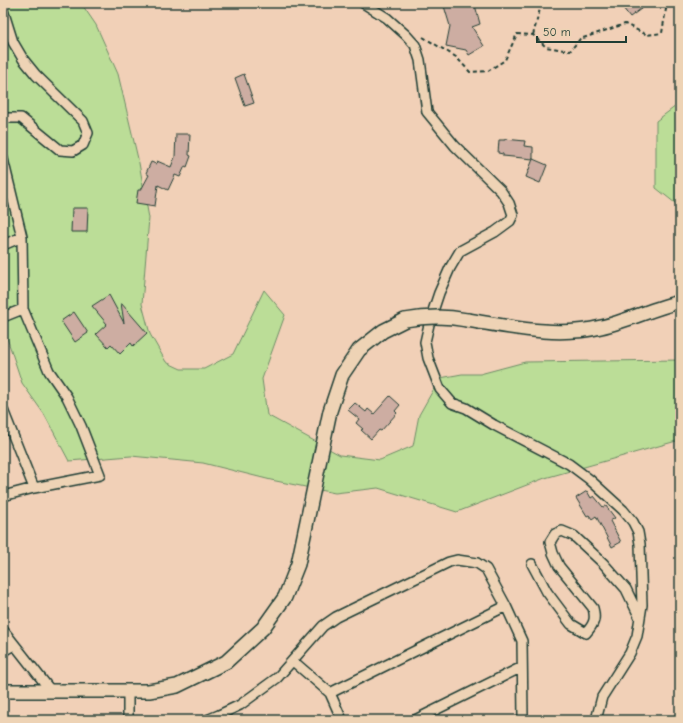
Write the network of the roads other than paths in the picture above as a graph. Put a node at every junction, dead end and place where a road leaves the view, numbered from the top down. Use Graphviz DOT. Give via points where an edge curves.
graph roads {
  1 [pos="363,3"];
  2 [pos="3,10"];
  3 [pos="3,118"];
  4 [pos="3,159"];
  5 [pos="5,174"];
  6 [pos="22,237"];
  7 [pos="3,246"];
  8 [pos="680,302"];
  9 [pos="23,309"];
  10 [pos="3,317"];
  11 [pos="3,410"];
  12 [pos="34,488"];
  13 [pos="3,496"];
  14 [pos="532,564"];
  15 [pos="506,606"];
  16 [pos="640,616"];
  17 [pos="3,630"];
  18 [pos="14,645"];
  19 [pos="3,651"];
  20 [pos="293,661"];
  21 [pos="522,667"];
  22 [pos="3,691"];
  23 [pos="52,691"];
  24 [pos="128,691"];
  25 [pos="330,693"];
  26 [pos="128,720"];
  27 [pos="207,720"];
  28 [pos="342,720"];
  29 [pos="415,720"];
  30 [pos="522,720"];
  31 [pos="596,720"];
  1 -- 16 [label="street" via="388,18 415,45 420,60 427,112 455,146 501,191 513,215 510,221 495,232 460,252 439,293 425,342 428,358 440,389 452,403 466,408 569,464 623,510 633,522 640,544"];
  2 -- 3 [label="street" via="13,42 23,59 83,121 88,133 83,145 72,151 60,150 21,118"];
  4 -- 5 [label="street"];
  5 -- 6 [label="street"];
  6 -- 7 [label="street"];
  6 -- 9 [label="street"];
  8 -- 24 [label="street, bridge" via="601,328 565,332 533,331 440,316 405,320 384,331 359,350 342,375 327,424 298,564 285,597 263,628 226,662 177,686 149,691"];
  9 -- 10 [label="street"];
  9 -- 12 [label="street" via="49,371 67,397 81,426 100,475"];
  11 -- 12 [label="street"];
  12 -- 13 [label="street"];
  14 -- 16 [label="street" via="547,592 571,624 586,633 593,626 596,617 593,608 559,566 550,542 555,534 562,531 574,536 626,589"];
  15 -- 20 [label="street" via="486,569 466,560 449,562 330,621 312,637"];
  15 -- 21 [label="street" via="522,641"];
  15 -- 25 [label="street"];
  16 -- 31 [label="street" via="637,636 630,653 602,697"];
  17 -- 18 [label="street"];
  18 -- 19 [label="street"];
  18 -- 23 [label="street"];
  20 -- 25 [label="street"];
  20 -- 27 [label="street" via="277,678 252,697"];
  21 -- 29 [label="street"];
  21 -- 30 [label="street"];
  22 -- 23 [label="street"];
  23 -- 24 [label="street"];
  24 -- 26 [label="street"];
  25 -- 28 [label="street"];
}
